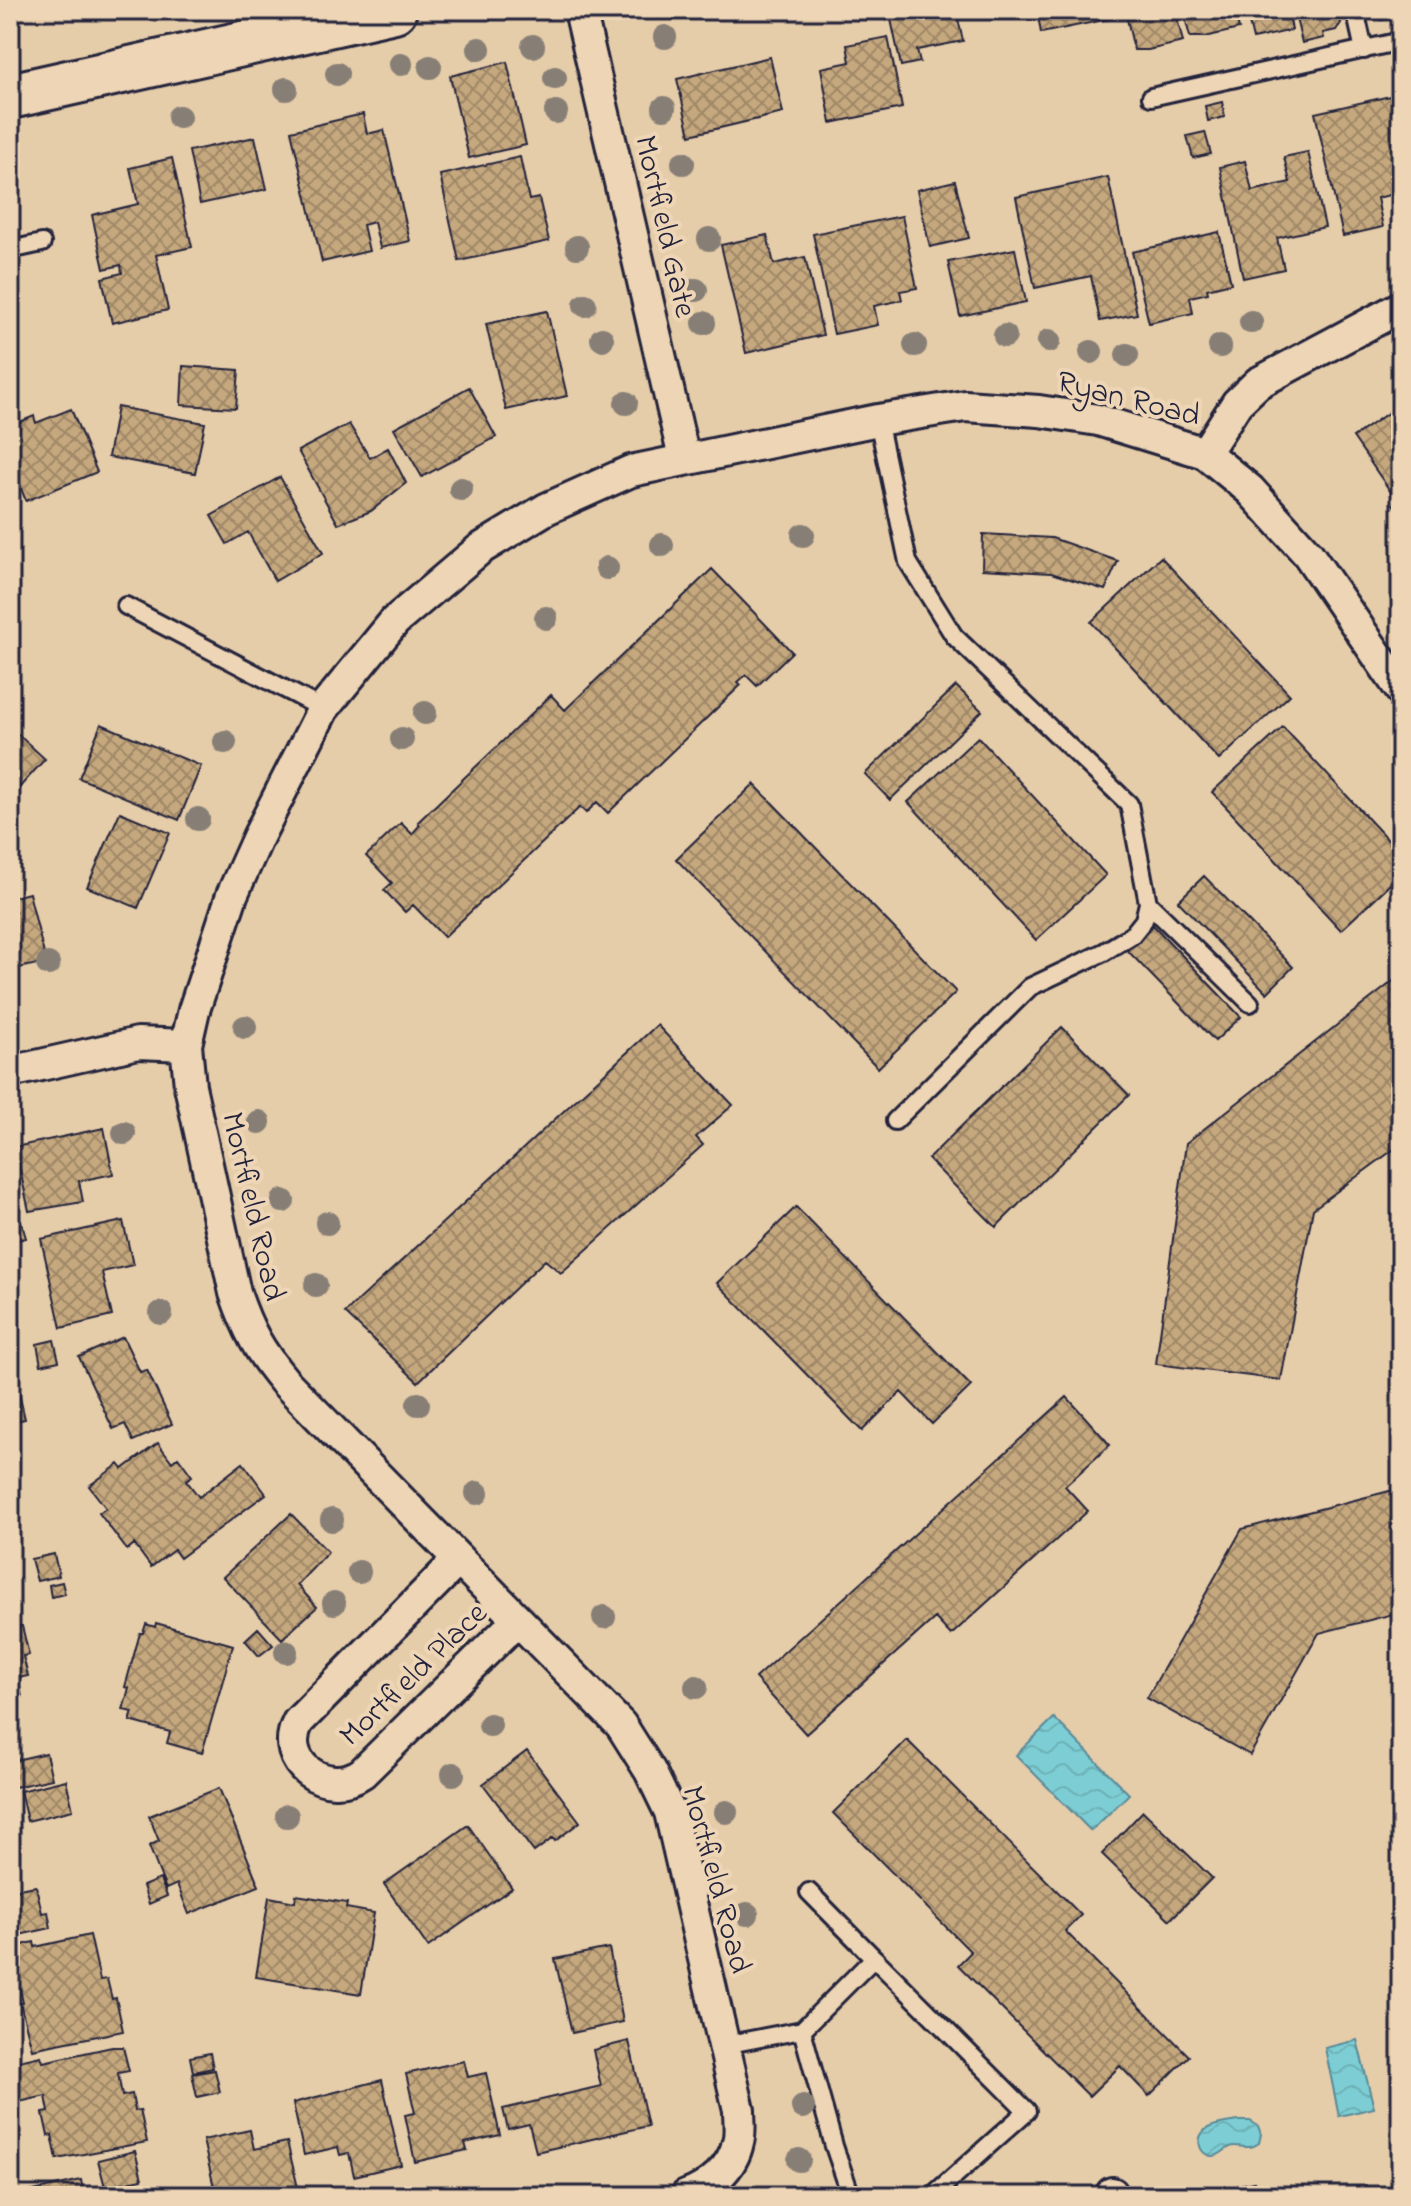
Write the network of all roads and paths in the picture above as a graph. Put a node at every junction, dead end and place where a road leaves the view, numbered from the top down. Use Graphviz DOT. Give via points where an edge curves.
graph roads {
  1 [pos="394,10"];
  2 [pos="580,10"];
  3 [pos="1355,10"];
  4 [pos="1401,41"];
  5 [pos="1364,50"];
  6 [pos="10,96"];
  7 [pos="1151,97"];
  8 [pos="42,243"];
  9 [pos="10,250"];
  10 [pos="1401,307"];
  11 [pos="878,420"];
  12 [pos="1205,453"];
  13 [pos="684,458"];
  14 [pos="126,606"];
  15 [pos="1401,690"];
  16 [pos="323,709"];
  17 [pos="1148,903"];
  18 [pos="1250,1003"];
  19 [pos="186,1045"];
  20 [pos="10,1072"];
  21 [pos="895,1121"];
  22 [pos="458,1560"];
  23 [pos="518,1620"];
  24 [pos="809,1892"];
  25 [pos="874,1958"];
  26 [pos="802,2030"];
  27 [pos="724,2045"];
  28 [pos="699,2194"];
  29 [pos="851,2196"];
  30 [pos="932,2196"];
  1 -- 6 [label="main road"];
  2 -- 13 [label="street, Mortfield Gate"];
  3 -- 5 [label="lane"];
  4 -- 5 [label="lane"];
  5 -- 7 [label="lane"];
  8 -- 9 [label="lane"];
  10 -- 12 [label="street" via="1258,383 1237,403"];
  11 -- 12 [label="street, Ryan Road" via="965,406 1039,411 1098,420"];
  11 -- 13 [label="street, Ryan Road"];
  11 -- 17 [label="lane" via="908,562 954,636 1129,804"];
  12 -- 15 [label="street, Ryan Road" via="1250,490 1308,554"];
  13 -- 16 [label="street, Mortfield Road" via="631,471 546,509 480,549 395,621"];
  14 -- 16 [label="lane"];
  16 -- 19 [label="street, Mortfield Road" via="232,895"];
  17 -- 18 [label="lane"];
  17 -- 21 [label="lane" via="1144,920 1132,935 1030,987"];
  19 -- 20 [label="street" via="138,1043"];
  19 -- 22 [label="street, Mortfield Road" via="190,1086 235,1293 260,1352"];
  22 -- 23 [label="street, Mortfield Road"];
  22 -- 23 [label="street, Mortfield Place" via="298,1722 292,1741 303,1768 326,1781 340,1782 362,1773"];
  23 -- 27 [label="street, Mortfield Road" via="621,1725 670,1812"];
  24 -- 25 [label="lane"];
  25 -- 26 [label="lane"];
  25 -- 30 [label="lane" via="1027,2111"];
  26 -- 27 [label="lane"];
  26 -- 29 [label="lane"];
  27 -- 28 [label="street, Mortfield Road" via="739,2110 738,2143 728,2164"];
}
